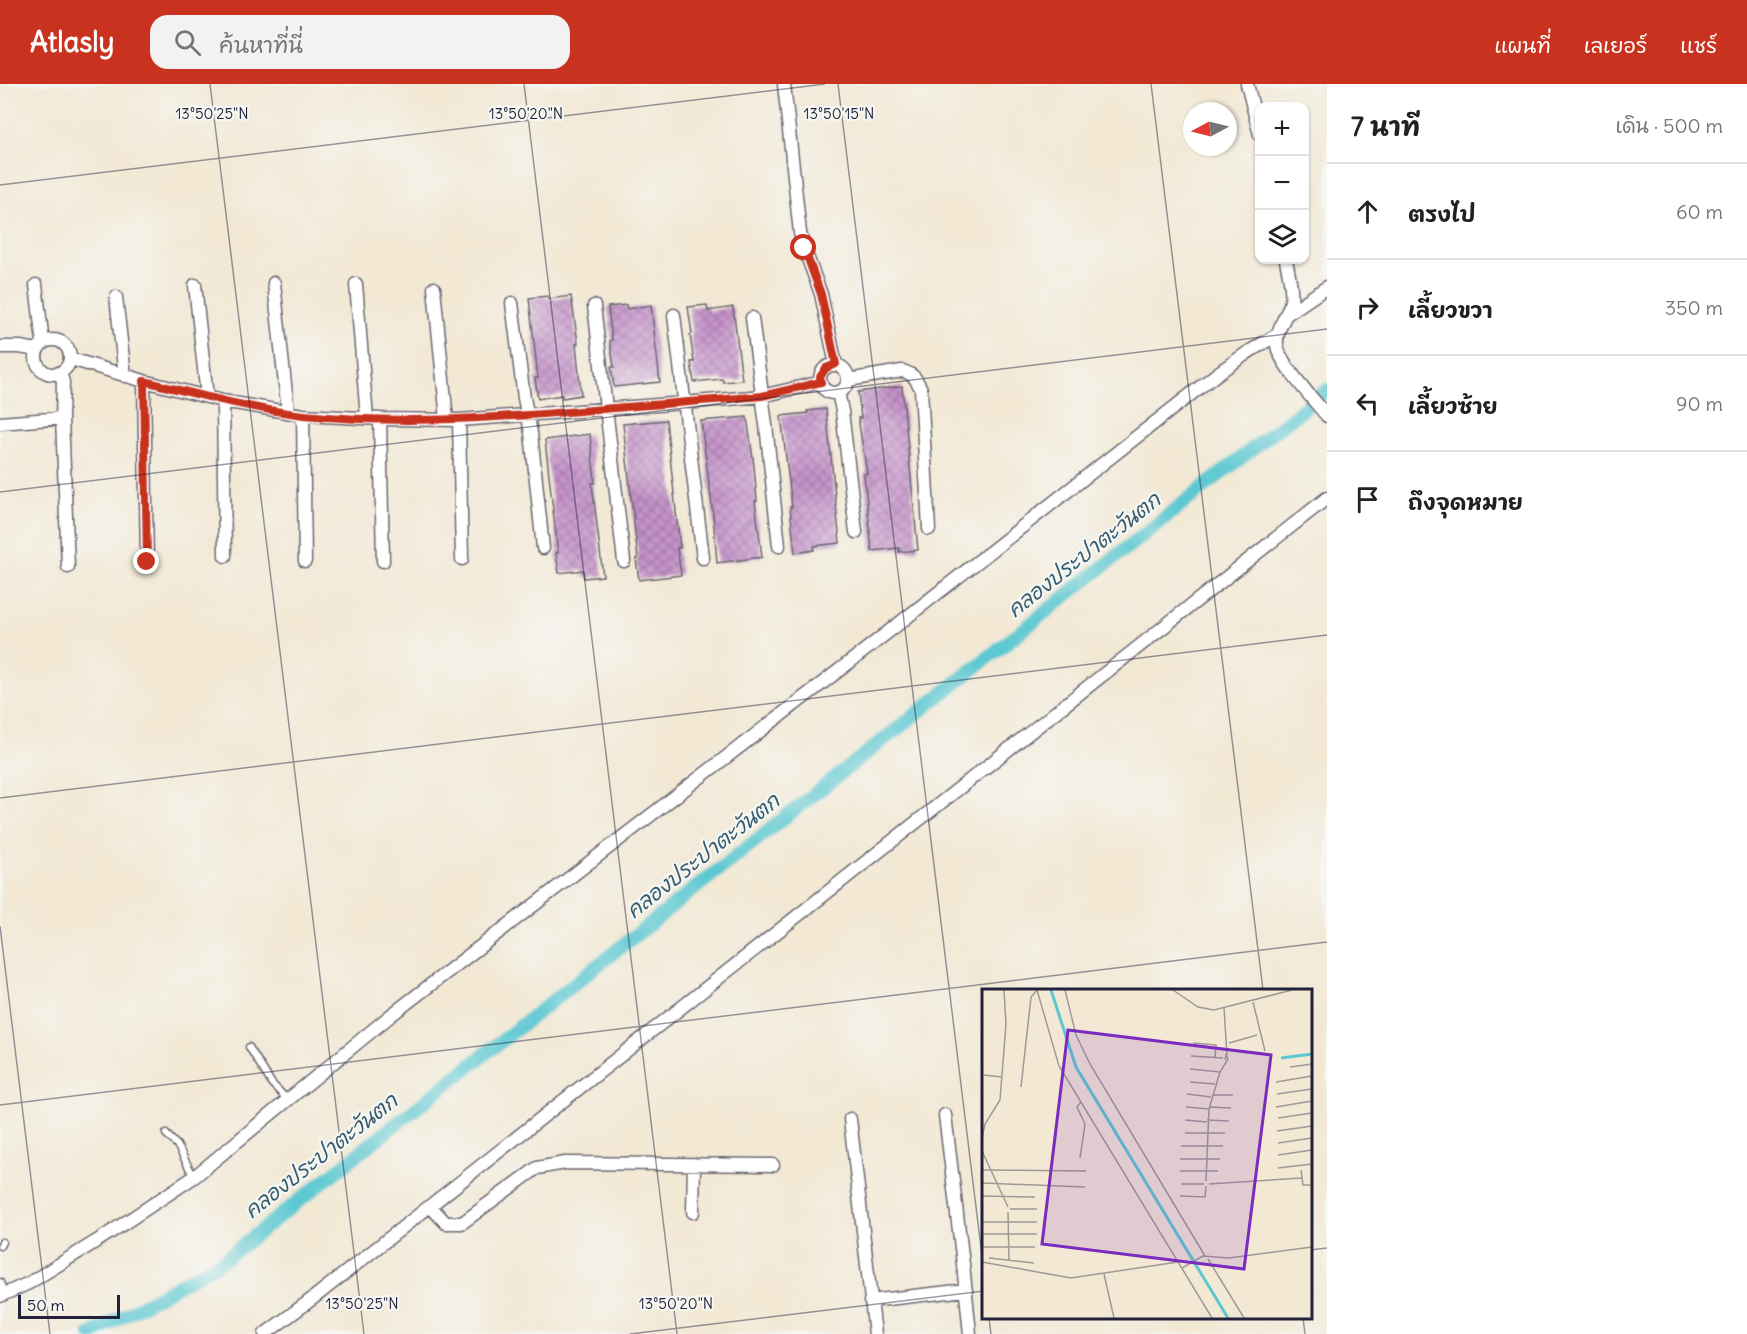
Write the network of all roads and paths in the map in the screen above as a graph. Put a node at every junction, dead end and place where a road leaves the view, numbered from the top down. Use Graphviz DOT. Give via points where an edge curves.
graph roads {
  1 [pos="784,84"];
  2 [pos="1247,84"];
  3 [pos="1255,115"];
  4 [pos="1287,264"];
  5 [pos="274,283"];
  6 [pos="356,284"];
  7 [pos="36,285"];
  8 [pos="195,285"];
  9 [pos="1327,287"];
  10 [pos="434,288"];
  11 [pos="116,297"];
  12 [pos="512,303"];
  13 [pos="594,306"];
  14 [pos="1287,314"];
  15 [pos="674,315"];
  16 [pos="752,318"];
  17 [pos="1278,334"];
  18 [pos="40,346"];
  19 [pos="0,347"];
  20 [pos="71,359"];
  21 [pos="836,364"];
  22 [pos="60,373"];
  23 [pos="124,376"];
  24 [pos="848,380"];
  25 [pos="144,381"];
  26 [pos="821,382"];
  27 [pos="838,392"];
  28 [pos="762,396"];
  29 [pos="207,397"];
  30 [pos="223,400"];
  31 [pos="684,403"];
  32 [pos="606,408"];
  33 [pos="288,412"];
  34 [pos="303,415"];
  35 [pos="528,416"];
  36 [pos="1327,416"];
  37 [pos="62,418"];
  38 [pos="373,419"];
  39 [pos="453,420"];
  40 [pos="0,423"];
  41 [pos="1327,498"];
  42 [pos="928,529"];
  43 [pos="856,532"];
  44 [pos="779,546"];
  45 [pos="543,548"];
  46 [pos="225,556"];
  47 [pos="703,558"];
  48 [pos="462,559"];
  49 [pos="305,561"];
  50 [pos="383,561"];
  51 [pos="624,561"];
  52 [pos="147,562"];
  53 [pos="68,567"];
  54 [pos="249,1047"];
  55 [pos="288,1100"];
  56 [pos="945,1115"];
  57 [pos="850,1119"];
  58 [pos="166,1134"];
  59 [pos="694,1164"];
  60 [pos="773,1165"];
  61 [pos="194,1177"];
  62 [pos="430,1206"];
  63 [pos="693,1212"];
  64 [pos="2,1290"];
  65 [pos="966,1290"];
  66 [pos="870,1302"];
  67 [pos="265,1334"];
  68 [pos="875,1334"];
  69 [pos="970,1334"];
  1 -- 21 [label="street" via="800,232 821,294"];
  2 -- 3 [label="street"];
  4 -- 14 [label="street" via="1292,295"];
  5 -- 33 [label="street"];
  6 -- 38 [label="street"];
  7 -- 18 [label="street"];
  8 -- 29 [label="street"];
  9 -- 14 [label="street"];
  10 -- 39 [label="street"];
  11 -- 23 [label="street"];
  12 -- 35 [label="street"];
  13 -- 32 [label="street"];
  14 -- 17 [label="street"];
  15 -- 31 [label="street"];
  16 -- 28 [label="street"];
  17 -- 36 [label="street" via="1276,344 1283,361"];
  17 -- 55 [label="street" via="1218,374 390,1016"];
  18 -- 19 [label="street"];
  18 -- 20 [label="street" via="49,339 63,341"];
  18 -- 22 [label="street" via="36,361 39,367 51,374"];
  20 -- 22 [label="street"];
  20 -- 23 [label="street"];
  21 -- 24 [label="street" via="845,370"];
  21 -- 26 [label="street" via="826,368"];
  22 -- 37 [label="street"];
  23 -- 25 [label="street"];
  24 -- 27 [label="street" via="847,386"];
  24 -- 42 [label="street" via="902,371 916,379 921,389"];
  25 -- 29 [label="street"];
  25 -- 52 [label="street"];
  26 -- 27 [label="street" via="828,391"];
  26 -- 28 [label="street"];
  27 -- 43 [label="street"];
  28 -- 31 [label="street"];
  28 -- 44 [label="street"];
  29 -- 30 [label="street"];
  30 -- 33 [label="street"];
  30 -- 46 [label="street"];
  31 -- 32 [label="street"];
  31 -- 47 [label="street"];
  32 -- 35 [label="street"];
  32 -- 51 [label="street"];
  33 -- 34 [label="street"];
  34 -- 38 [label="street"];
  34 -- 49 [label="street"];
  35 -- 39 [label="street"];
  35 -- 45 [label="street"];
  37 -- 40 [label="street"];
  37 -- 53 [label="street"];
  38 -- 39 [label="street"];
  38 -- 50 [label="street"];
  39 -- 48 [label="street"];
  41 -- 62 [label="street"];
  54 -- 55 [label="lane"];
  55 -- 61 [label="street"];
  56 -- 65 [label="street"];
  57 -- 66 [label="street"];
  58 -- 61 [label="lane" via="177,1145"];
  59 -- 60 [label="street"];
  59 -- 62 [label="street" via="546,1165 528,1173 462,1223 447,1223"];
  59 -- 63 [label="street"];
  61 -- 64 [label="street" via="29,1283"];
  62 -- 67 [label="street"];
  65 -- 66 [label="street"];
  65 -- 69 [label="street"];
  66 -- 68 [label="street"];
}
